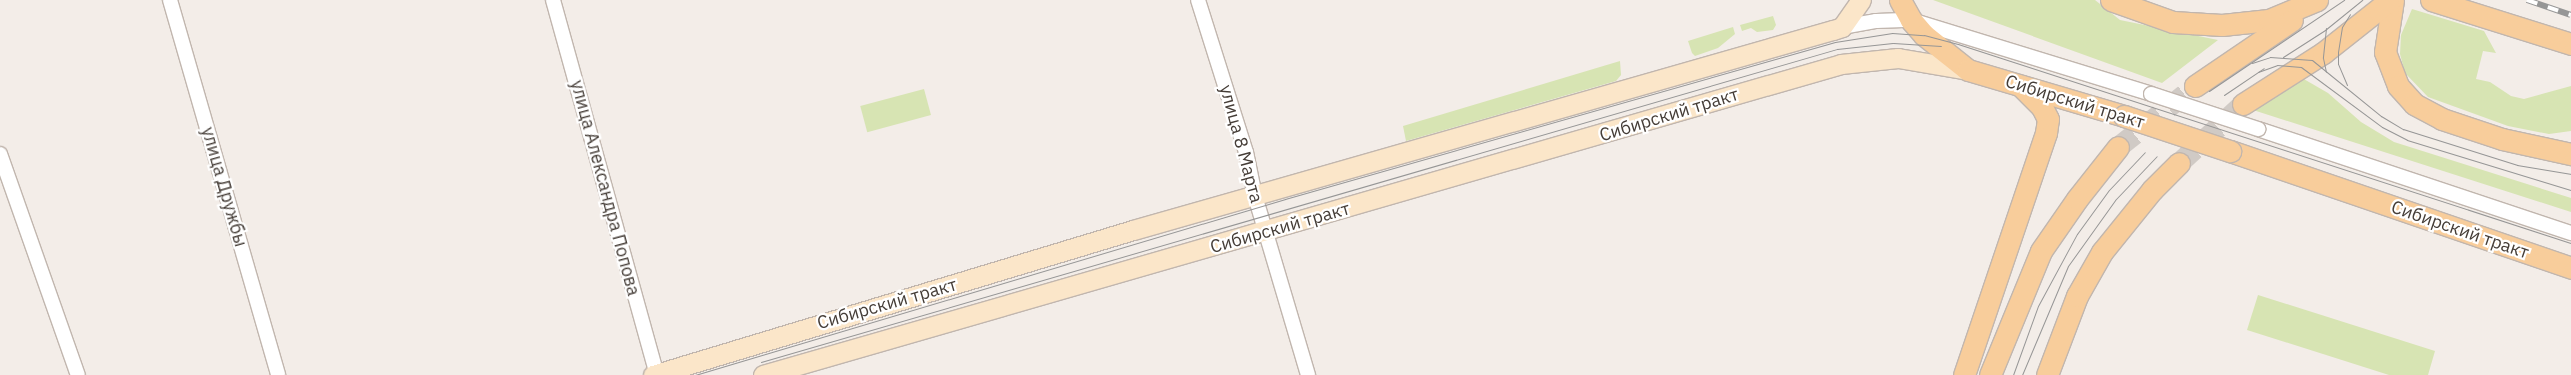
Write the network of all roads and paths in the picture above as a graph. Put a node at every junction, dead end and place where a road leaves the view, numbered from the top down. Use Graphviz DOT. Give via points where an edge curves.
graph roads {
  1 [pos="170,0"];
  2 [pos="553,0"];
  3 [pos="1198,0"];
  4 [pos="1861,0"];
  5 [pos="1900,0"];
  6 [pos="2111,0"];
  7 [pos="2317,0"];
  8 [pos="2322,0"];
  9 [pos="2391,0"];
  10 [pos="2431,0"];
  11 [pos="1910,20"];
  12 [pos="1842,27"];
  13 [pos="2571,44"];
  14 [pos="1968,70"];
  15 [pos="2021,86"];
  16 [pos="2194,86"];
  17 [pos="2242,104"];
  18 [pos="2118,147"];
  19 [pos="0,154"];
  20 [pos="2571,154"];
  21 [pos="2179,163"];
  22 [pos="4,178"];
  23 [pos="1255,196"];
  24 [pos="1266,232"];
  25 [pos="2571,233"];
  26 [pos="2571,268"];
  27 [pos="78,375"];
  28 [pos="278,375"];
  29 [pos="656,375"];
  30 [pos="763,375"];
  31 [pos="1308,375"];
  32 [pos="1964,375"];
  33 [pos="1990,375"];
  34 [pos="2047,375"];
  1 -- 28 [label="street, улица Дружбы"];
  2 -- 29 [label="street, улица Александра Попова"];
  3 -- 23 [label="street, улица 8 Марта" via="1246,152"];
  4 -- 12 [label="main road"];
  5 -- 11 [label="main road"];
  6 -- 7 [label="main road" via="2173,22 2222,25 2269,20"];
  8 -- 16 [label="main road"];
  9 -- 17 [label="main road" via="2330,47"];
  9 -- 20 [label="main road" via="2384,52 2398,86 2414,104 2442,119 2502,139"];
  10 -- 13 [label="main road"];
  11 -- 12 [label="street, Сибирский тракт"];
  11 -- 14 [label="main road" via="1933,44"];
  11 -- 25 [label="street, Сибирский тракт, bridge" via="2150,94"];
  12 -- 23 [label="main road, Сибирский тракт"];
  14 -- 15 [label="main road, Сибирский тракт"];
  14 -- 24 [label="main road, Сибирский тракт" via="1898,58 1841,64"];
  15 -- 26 [label="main road, Сибирский тракт, bridge" via="2230,151"];
  15 -- 32 [label="main road" via="2048,119 2046,132"];
  18 -- 33 [label="main road" via="2041,251"];
  19 -- 22 [label="street"];
  21 -- 34 [label="main road" via="2152,190 2102,252 2077,296"];
  22 -- 27 [label="street"];
  23 -- 24 [label="street, улица 8 Марта"];
  23 -- 29 [label="main road, Сибирский тракт"];
  24 -- 30 [label="main road, Сибирский тракт"];
  24 -- 31 [label="street, улица 8 Марта"];
}
